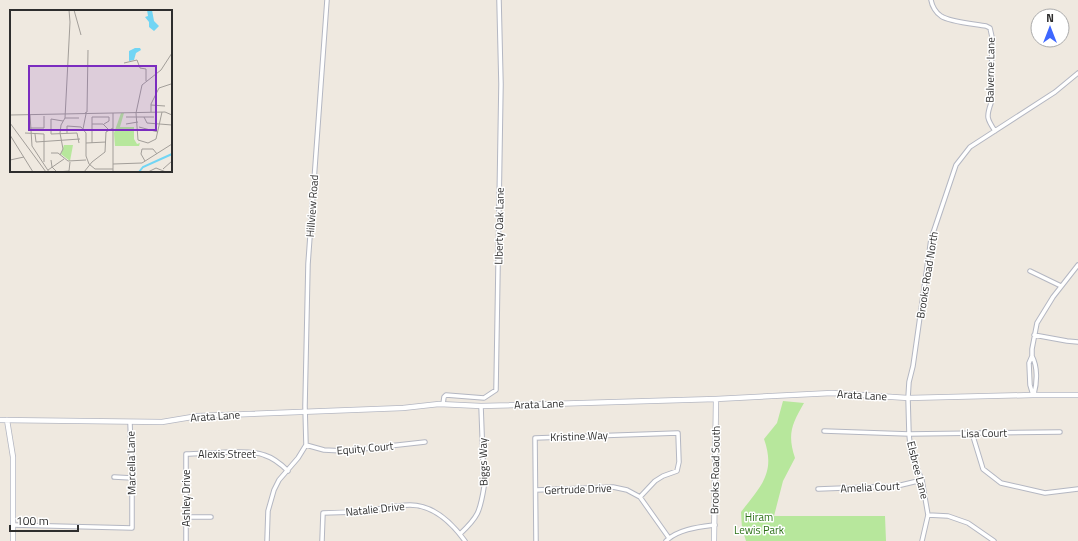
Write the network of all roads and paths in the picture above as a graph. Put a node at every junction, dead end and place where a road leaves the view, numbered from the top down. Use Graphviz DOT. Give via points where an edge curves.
graph roads {
  1 [pos="327,0"];
  2 [pos="499,0"];
  3 [pos="931,0"];
  4 [pos="1078,73"];
  5 [pos="995,131"];
  6 [pos="1078,265"];
  7 [pos="1030,271"];
  8 [pos="1061,286"];
  9 [pos="1034,335"];
  10 [pos="1078,342"];
  11 [pos="1034,395"];
  12 [pos="1078,395"];
  13 [pos="908,398"];
  14 [pos="716,399"];
  15 [pos="443,404"];
  16 [pos="481,406"];
  17 [pos="305,412"];
  18 [pos="0,420"];
  19 [pos="7,420"];
  20 [pos="130,423"];
  21 [pos="824,431"];
  22 [pos="1060,432"];
  23 [pos="972,433"];
  24 [pos="909,434"];
  25 [pos="425,442"];
  26 [pos="306,445"];
  27 [pos="186,454"];
  28 [pos="288,470"];
  29 [pos="114,478"];
  30 [pos="132,478"];
  31 [pos="922,480"];
  32 [pos="818,489"];
  33 [pos="1078,489"];
  34 [pos="536,490"];
  35 [pos="640,497"];
  36 [pos="928,515"];
  37 [pos="186,517"];
  38 [pos="211,517"];
  39 [pos="13,525"];
  40 [pos="715,525"];
  41 [pos="460,534"];
  42 [pos="668,539"];
  43 [pos="13,541"];
  44 [pos="186,541"];
  45 [pos="267,541"];
  46 [pos="322,541"];
  47 [pos="464,541"];
  48 [pos="536,541"];
  49 [pos="714,541"];
  50 [pos="922,541"];
  51 [pos="994,541"];
  1 -- 17 [label="street, Hillview Road" via="308,264"];
  2 -- 15 [label="street, LIberty Oak Lane" via="501,84 496,390 484,398 446,395"];
  3 -- 5 [label="street, Balverne Lane" via="932,6 941,16 990,28 991,103 988,120"];
  4 -- 5 [label="street, Brooks Road North" via="1055,92"];
  5 -- 13 [label="street, Brooks Road North" via="970,147 956,165 931,239"];
  6 -- 8 [label="street"];
  7 -- 8 [label="street"];
  8 -- 9 [label="street" via="1037,323"];
  9 -- 10 [label="street"];
  9 -- 11 [label="street" via="1029,363 1030,385"];
  11 -- 12 [label="street, Arata Lane"];
  11 -- 13 [label="street, Arata Lane"];
  13 -- 14 [label="street, Arata Lane" via="832,394"];
  13 -- 24 [label="street, Elsbree Lane"];
  14 -- 16 [label="street, Arata Lane"];
  14 -- 40 [label="street, Brooks Road South"];
  15 -- 16 [label="street, Arata Lane"];
  15 -- 17 [label="street, Arata Lane"];
  16 -- 41 [label="street, Biggs Way" via="484,487 482,501 479,513"];
  17 -- 20 [label="street, Arata Lane" via="198,416 162,422"];
  17 -- 26 [label="street, Hillview Road"];
  18 -- 19 [label="street, Arata Lane"];
  19 -- 20 [label="street, Arata Lane"];
  19 -- 39 [label="street" via="13,457"];
  20 -- 30 [label="street, Marcella Lane"];
  21 -- 24 [label="street, Lisa Court"];
  22 -- 23 [label="street, Lisa Court"];
  23 -- 24 [label="street, Lisa Court"];
  23 -- 33 [label="street" via="983,469 1001,483 1044,493"];
  24 -- 31 [label="street, Elsbree Lane" via="911,454"];
  25 -- 26 [label="street, Equity Court" via="344,451 324,450"];
  26 -- 28 [label="street"];
  27 -- 28 [label="street, Alexis Street" via="263,454"];
  27 -- 37 [label="street, Ashley Drive"];
  28 -- 45 [label="street" via="279,480 270,500"];
  29 -- 30 [label="street"];
  30 -- 39 [label="street, Marcella Lane" via="132,528"];
  31 -- 32 [label="street, Amelia Court" via="897,486"];
  31 -- 36 [label="street, Elsbree Lane"];
  34 -- 35 [label="street, Gertrude Drive" via="613,487 627,490"];
  34 -- 35 [label="street, Kristine Way" via="535,438 678,433 677,471 655,481"];
  34 -- 48 [label="street, Kristine Way"];
  35 -- 42 [label="street"];
  36 -- 50 [label="street, Elsbree Lane"];
  36 -- 51 [label="street" via="948,516 968,523"];
  37 -- 38 [label="street"];
  37 -- 44 [label="street, Ashley Drive"];
  39 -- 43 [label="street"];
  40 -- 42 [label="street" via="699,527"];
  40 -- 49 [label="street, Brooks Road South"];
  41 -- 46 [label="street, Natalie Drive" via="432,510 410,505 323,513"];
  41 -- 47 [label="street, Natalie Drive"];
}
